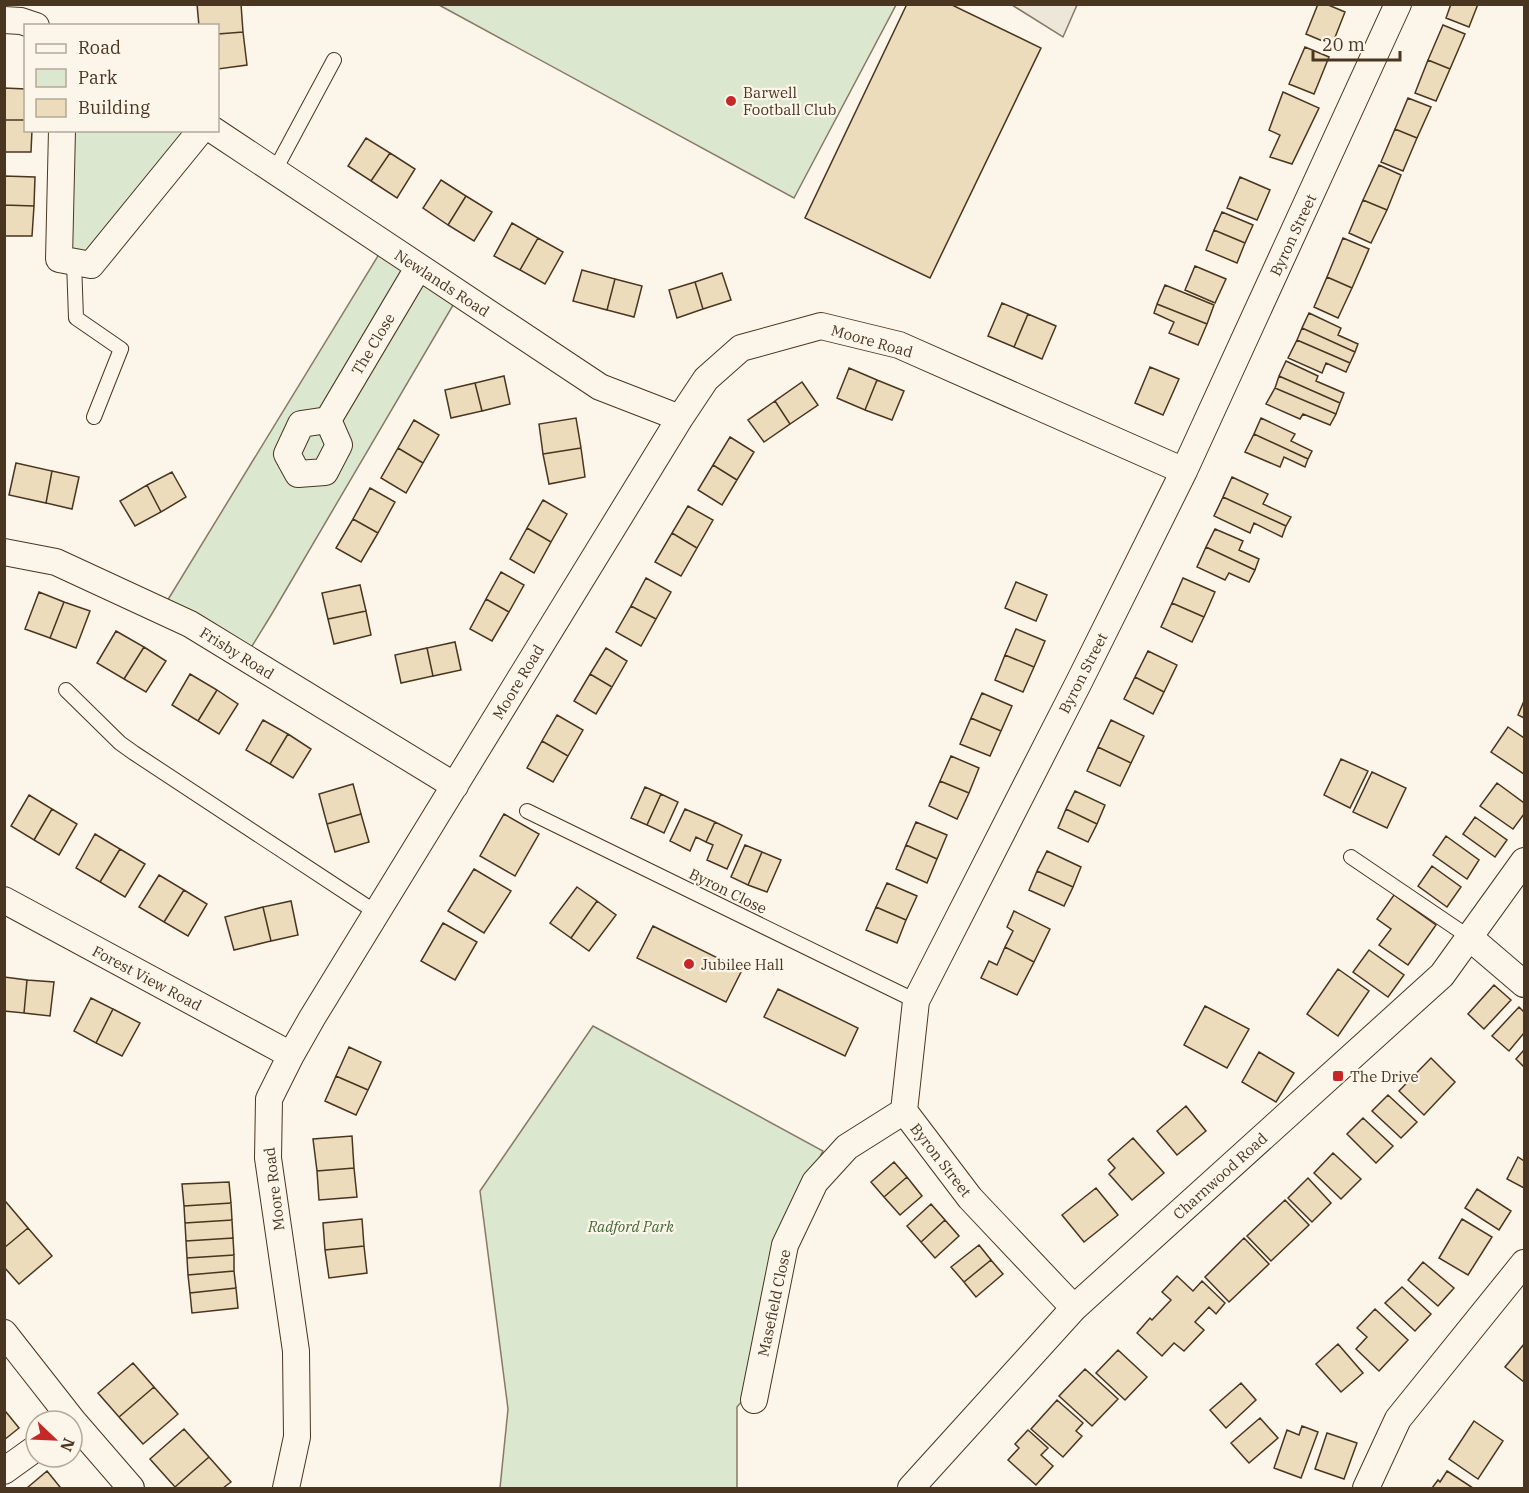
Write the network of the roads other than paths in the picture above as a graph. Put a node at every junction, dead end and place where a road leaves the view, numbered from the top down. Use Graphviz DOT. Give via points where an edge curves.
graph roads {
  1 [pos="1398,4"];
  2 [pos="4,20"];
  3 [pos="30,24"];
  4 [pos="334,60"];
  5 [pos="62,132"];
  6 [pos="199,132"];
  7 [pos="216,132"];
  8 [pos="275,170"];
  9 [pos="74,262"];
  10 [pos="418,268"];
  11 [pos="94,417"];
  12 [pos="680,418"];
  13 [pos="328,420"];
  14 [pos="1184,471"];
  15 [pos="4,552"];
  16 [pos="66,690"];
  17 [pos="455,786"];
  18 [pos="527,811"];
  19 [pos="1351,857"];
  20 [pos="1524,861"];
  21 [pos="4,900"];
  22 [pos="377,913"];
  23 [pos="1469,937"];
  24 [pos="1524,984"];
  25 [pos="916,1001"];
  26 [pos="291,1055"];
  27 [pos="904,1112"];
  28 [pos="1519,1280"];
  29 [pos="1074,1308"];
  30 [pos="4,1333"];
  31 [pos="754,1400"];
  32 [pos="63,1409"];
  33 [pos="84,1435"];
  34 [pos="24,1457"];
  35 [pos="4,1471"];
  36 [pos="131,1488"];
  37 [pos="286,1488"];
  38 [pos="911,1488"];
  39 [pos="1366,1488"];
  1 -- 14 [label="street, Byron Street"];
  2 -- 3 [label="street"];
  4 -- 8 [label="lane"];
  5 -- 9 [label="street" via="59,259"];
  6 -- 9 [label="street" via="92,265"];
  7 -- 8 [label="street, Newlands Road"];
  8 -- 10 [label="street, Newlands Road"];
  9 -- 11 [label="lane" via="76,318 121,349"];
  10 -- 12 [label="street, Newlands Road" via="600,387"];
  10 -- 13 [label="street, The Close"];
  12 -- 14 [label="street, Moore Road" via="706,379 741,348 821,326 899,345"];
  12 -- 17 [label="street, Moore Road"];
  14 -- 25 [label="street, Byron Street"];
  15 -- 17 [label="street, Frisby Road" via="56,562 190,624"];
  16 -- 22 [label="lane" via="120,743"];
  17 -- 22 [label="street, Moore Road"];
  18 -- 25 [label="lane, Byron Close"];
  19 -- 23 [label="lane"];
  20 -- 23 [label="street, Charnwood Road"];
  21 -- 26 [label="street, Forest View Road"];
  22 -- 26 [label="street, Moore Road"];
  23 -- 24 [label="street"];
  23 -- 29 [label="street, Charnwood Road" via="1442,975"];
  25 -- 27 [label="street, Byron Street"];
  26 -- 37 [label="street, Moore Road" via="269,1099 268,1158 296,1351 297,1437"];
  27 -- 29 [label="street, Byron Street" via="970,1198"];
  27 -- 31 [label="street, Masefield Close" via="848,1147 815,1182 785,1245"];
  28 -- 39 [label="street" via="1398,1419"];
  29 -- 38 [label="street, Charnwood Road"];
  30 -- 32 [label="street"];
  33 -- 36 [label="street"];
  34 -- 35 [label="street"];
}
